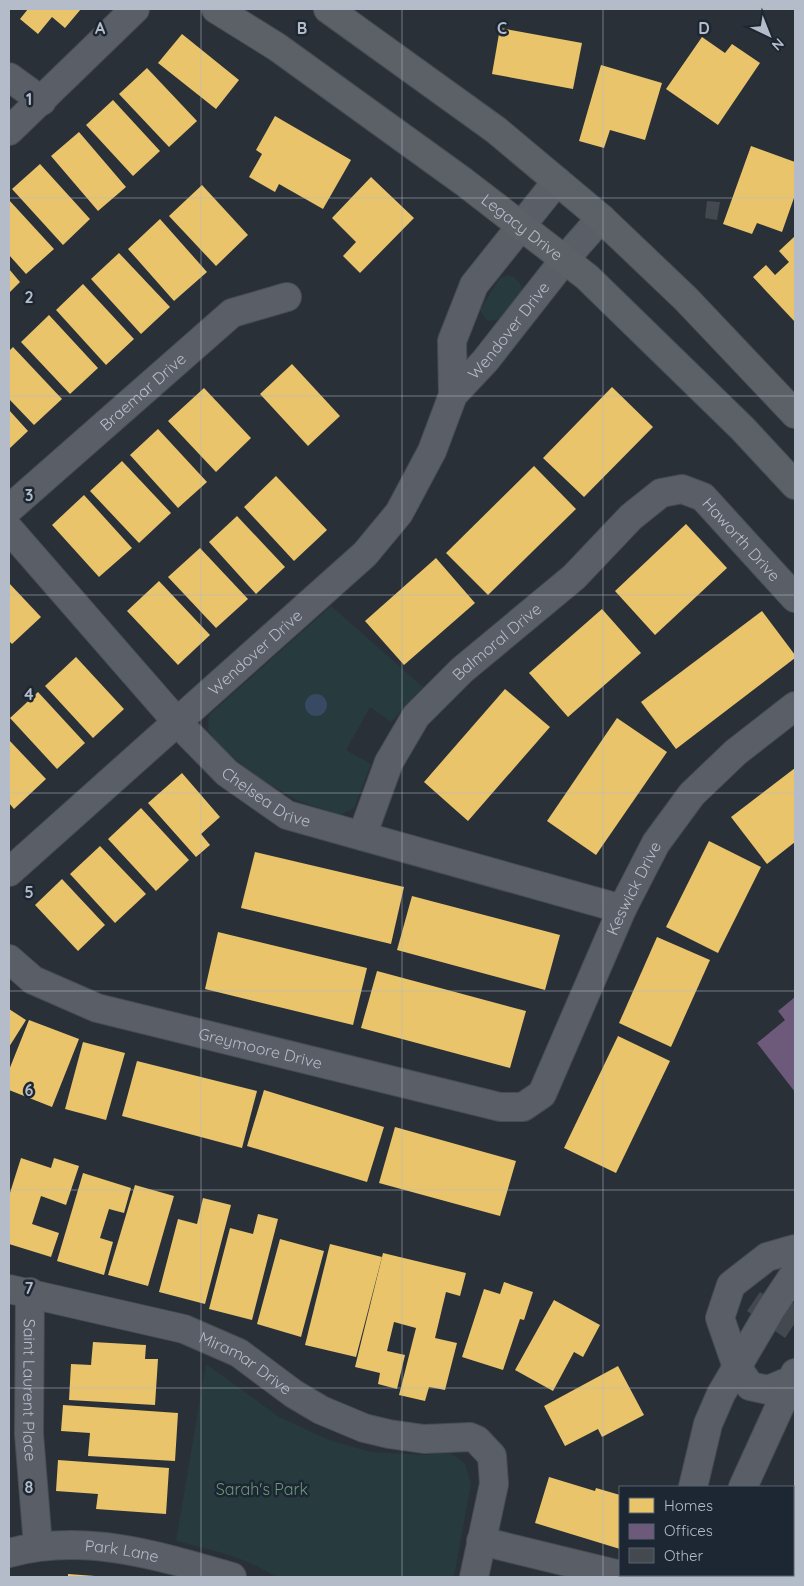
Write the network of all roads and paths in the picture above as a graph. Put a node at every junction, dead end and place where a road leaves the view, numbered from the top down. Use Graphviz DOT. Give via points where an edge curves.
graph roads {
  1 [pos="135,9"];
  2 [pos="216,9"];
  3 [pos="328,9"];
  4 [pos="9,77"];
  5 [pos="42,101"];
  6 [pos="9,131"];
  7 [pos="556,181"];
  8 [pos="601,218"];
  9 [pos="522,226"];
  10 [pos="565,260"];
  11 [pos="287,297"];
  12 [pos="453,395"];
  13 [pos="795,414"];
  14 [pos="795,485"];
  15 [pos="682,489"];
  16 [pos="9,509"];
  17 [pos="9,529"];
  18 [pos="795,598"];
  19 [pos="795,706"];
  20 [pos="178,723"];
  21 [pos="362,836"];
  22 [pos="9,872"];
  23 [pos="622,908"];
  24 [pos="9,959"];
  25 [pos="522,1107"];
  26 [pos="795,1250"];
  27 [pos="795,1273"];
  28 [pos="19,1291"];
  29 [pos="737,1366"];
  30 [pos="793,1376"];
  31 [pos="693,1486"];
  32 [pos="743,1486"];
  33 [pos="481,1541"];
  34 [pos="38,1546"];
  35 [pos="9,1553"];
  36 [pos="619,1575"];
  37 [pos="232,1577"];
  38 [pos="474,1577"];
  1 -- 5 [label="street"];
  2 -- 9 [label="main road, Legacy Drive" via="278,47"];
  3 -- 7 [label="main road" via="496,130"];
  4 -- 5 [label="street"];
  5 -- 6 [label="street"];
  7 -- 8 [label="main road"];
  7 -- 9 [label="street, Wendover Drive"];
  8 -- 10 [label="street, Wendover Drive"];
  8 -- 13 [label="main road" via="686,299"];
  9 -- 10 [label="main road, Legacy Drive"];
  9 -- 12 [label="street, Wendover Drive" via="474,285 452,341"];
  10 -- 12 [label="street, Wendover Drive" via="515,325"];
  10 -- 14 [label="main road, Legacy Drive" via="587,277 729,415"];
  11 -- 16 [label="street, Braemar Drive" via="232,313"];
  12 -- 20 [label="street, Wendover Drive" via="432,451 399,513 364,554"];
  15 -- 18 [label="street, Haworth Drive" via="703,497"];
  15 -- 21 [label="street, Balmoral Drive" via="661,493 631,517 574,577 462,670 416,716 389,762"];
  17 -- 20 [label="street, Chelsea Drive"];
  19 -- 23 [label="street, Keswick Drive" via="736,752 692,794 656,843"];
  20 -- 21 [label="street, Chelsea Drive" via="227,773 287,815"];
  20 -- 22 [label="street, Wendover Drive"];
  21 -- 23 [label="street, Chelsea Drive"];
  23 -- 25 [label="street, Keswick Drive" via="542,1094"];
  24 -- 25 [label="street, Greymoore Drive" via="33,980 97,1008 500,1107"];
  26 -- 29 [label="street" via="768,1257 731,1285 720,1318"];
  27 -- 29 [label="street"];
  28 -- 33 [label="street, Miramar Drive" via="184,1329 239,1353 294,1394 321,1410 364,1428 424,1438 470,1437 477,1440 492,1456 494,1484"];
  28 -- 34 [label="street, Saint Laurent Place"];
  29 -- 30 [label="street" via="750,1386 768,1390"];
  29 -- 31 [label="street" via="708,1424"];
  30 -- 32 [label="street"];
  33 -- 36 [label="street"];
  33 -- 38 [label="street"];
  34 -- 35 [label="street, Park Lane"];
  34 -- 37 [label="street, Park Lane" via="99,1547 152,1553"];
}
